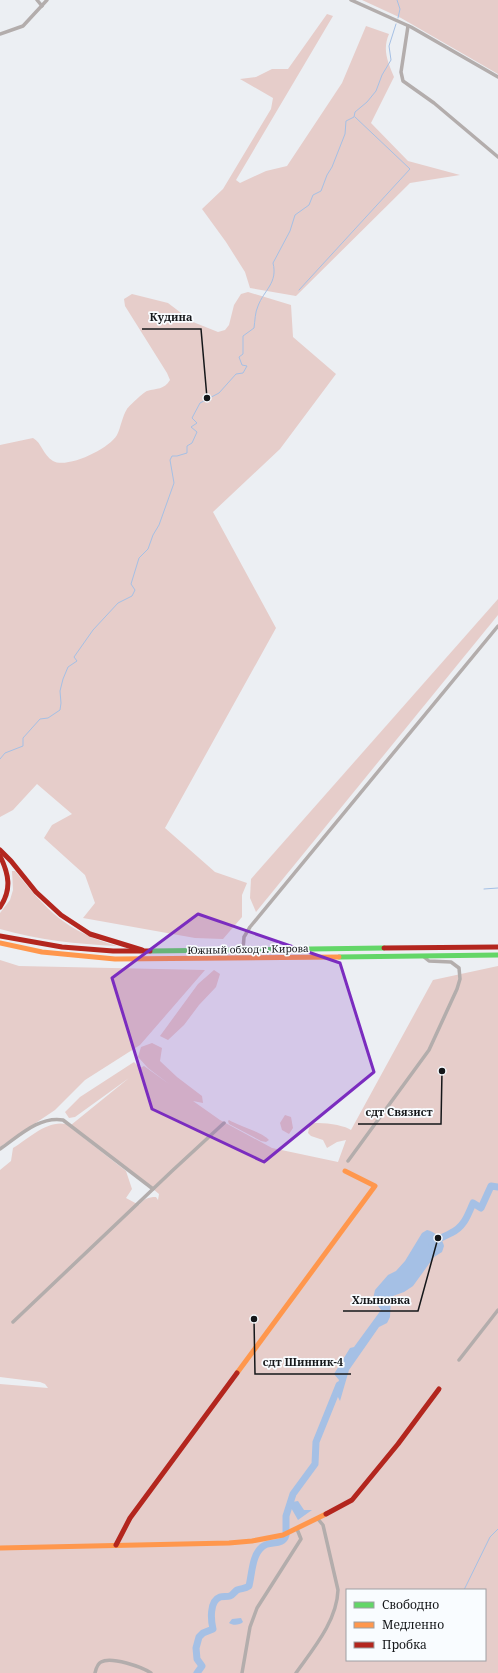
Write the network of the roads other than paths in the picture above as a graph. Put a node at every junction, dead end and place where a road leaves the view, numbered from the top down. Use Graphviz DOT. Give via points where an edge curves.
graph roads {
  1 [pos="37,0"];
  2 [pos="47,0"];
  3 [pos="351,0"];
  4 [pos="42,6"];
  5 [pos="408,26"];
  6 [pos="0,34"];
  7 [pos="498,77"];
  8 [pos="498,157"];
  9 [pos="498,626"];
  10 [pos="0,850"];
  11 [pos="0,856"];
  12 [pos="0,907"];
  13 [pos="0,936"];
  14 [pos="0,943"];
  15 [pos="498,948"];
  16 [pos="243,950"];
  17 [pos="146,951"];
  18 [pos="498,955"];
  19 [pos="424,956"];
  20 [pos="224,1123"];
  21 [pos="0,1149"];
  22 [pos="348,1161"];
  23 [pos="345,1171"];
  24 [pos="154,1189"];
  25 [pos="498,1310"];
  26 [pos="13,1322"];
  27 [pos="459,1360"];
  28 [pos="439,1388"];
  29 [pos="318,1519"];
  30 [pos="297,1529"];
  31 [pos="116,1545"];
  32 [pos="0,1548"];
  33 [pos="95,1673"];
  34 [pos="151,1673"];
  35 [pos="242,1673"];
  36 [pos="296,1673"];
  1 -- 4 [label="street"];
  2 -- 4 [label="street"];
  3 -- 5 [label="street"];
  4 -- 6 [label="street" via="24,26"];
  5 -- 7 [label="street"];
  5 -- 8 [label="street" via="401,72 403,81 434,103"];
  9 -- 16 [label="street" via="250,927 244,937"];
  10 -- 17 [label="main road" via="36,892 61,915 90,934"];
  11 -- 12 [label="main road" via="8,873 9,884 7,896"];
  13 -- 17 [label="main road, Южный обход г. Кирова" via="62,947"];
  14 -- 19 [label="main road, Южный обход г. Кирова" via="42,952 115,959"];
  15 -- 16 [label="main road, Южный обход г. Кирова"];
  16 -- 17 [label="main road, Южный обход г. Кирова"];
  18 -- 19 [label="main road, Южный обход г. Кирова"];
  19 -- 22 [label="street" via="429,961 451,962 459,968 457,988 429,1050"];
  20 -- 24 [label="street"];
  21 -- 24 [label="street" via="39,1122 50,1119 63,1120"];
  23 -- 31 [label="main road" via="375,1186 130,1518"];
  24 -- 26 [label="street"];
  25 -- 27 [label="street"];
  28 -- 29 [label="main road" via="352,1500"];
  29 -- 30 [label="main road"];
  29 -- 36 [label="street" via="323,1525 338,1597 319,1640"];
  30 -- 31 [label="main road" via="283,1535 230,1543"];
  30 -- 35 [label="street" via="301,1539 257,1608 250,1627"];
  31 -- 32 [label="main road"];
  33 -- 34 [label="street" via="101,1662 111,1660"];
}
